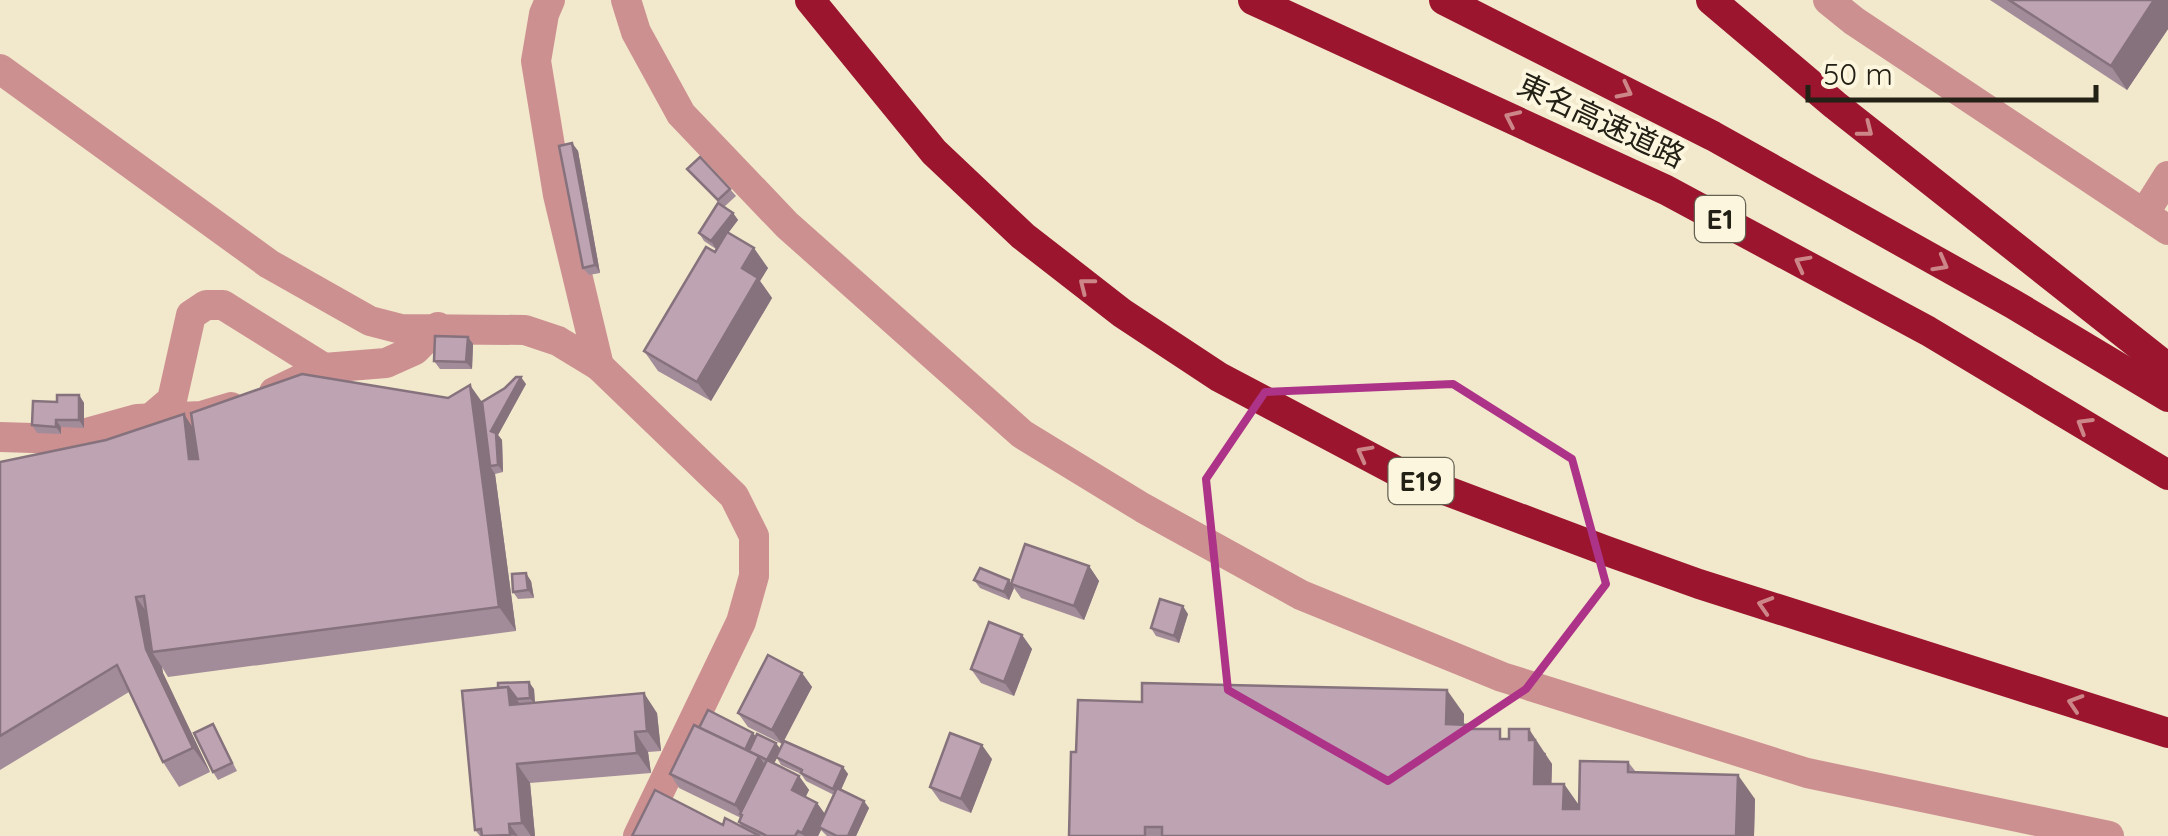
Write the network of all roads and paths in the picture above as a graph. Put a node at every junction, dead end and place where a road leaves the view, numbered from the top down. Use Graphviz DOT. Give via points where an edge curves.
graph roads {
  1 [pos="550,0"];
  2 [pos="626,0"];
  3 [pos="810,0"];
  4 [pos="1253,0"];
  5 [pos="1444,0"];
  6 [pos="1711,0"];
  7 [pos="1828,0"];
  8 [pos="0,70"];
  9 [pos="2168,176"];
  10 [pos="2156,222"];
  11 [pos="438,326"];
  12 [pos="598,366"];
  13 [pos="324,368"];
  14 [pos="2168,368"];
  15 [pos="2168,397"];
  16 [pos="151,418"];
  17 [pos="0,438"];
  18 [pos="2168,475"];
  19 [pos="2168,733"];
  20 [pos="638,836"];
  21 [pos="2110,836"];
  1 -- 12 [label="street" via="536,61 561,210"];
  2 -- 21 [label="street" via="681,114 787,225 1022,434 1143,508 1300,595 1502,677 1808,772"];
  19 -- 3 [label="highway, E19, one-way" via="1604,550 1402,474 1219,377 1023,236 934,152"];
  18 -- 4 [label="highway, 東名高速道路 / E1, one-way" via="1928,331 1666,190"];
  5 -- 15 [label="highway, 東名高速道路 / E1, one-way" via="1713,136"];
  6 -- 14 [label="highway, one-way"];
  7 -- 10 [label="street"];
  8 -- 11 [label="street" via="318,294 370,322"];
  9 -- 10 [label="street"];
  11 -- 12 [label="street" via="525,330"];
  11 -- 13 [label="street" via="415,350 386,363"];
  12 -- 20 [label="street" via="734,496 754,536 754,576 741,622"];
  13 -- 16 [label="street" via="258,400 201,416"];
  13 -- 16 [label="street" via="223,305 206,305 191,315 172,400"];
  16 -- 17 [label="street" via="65,439"];
}
